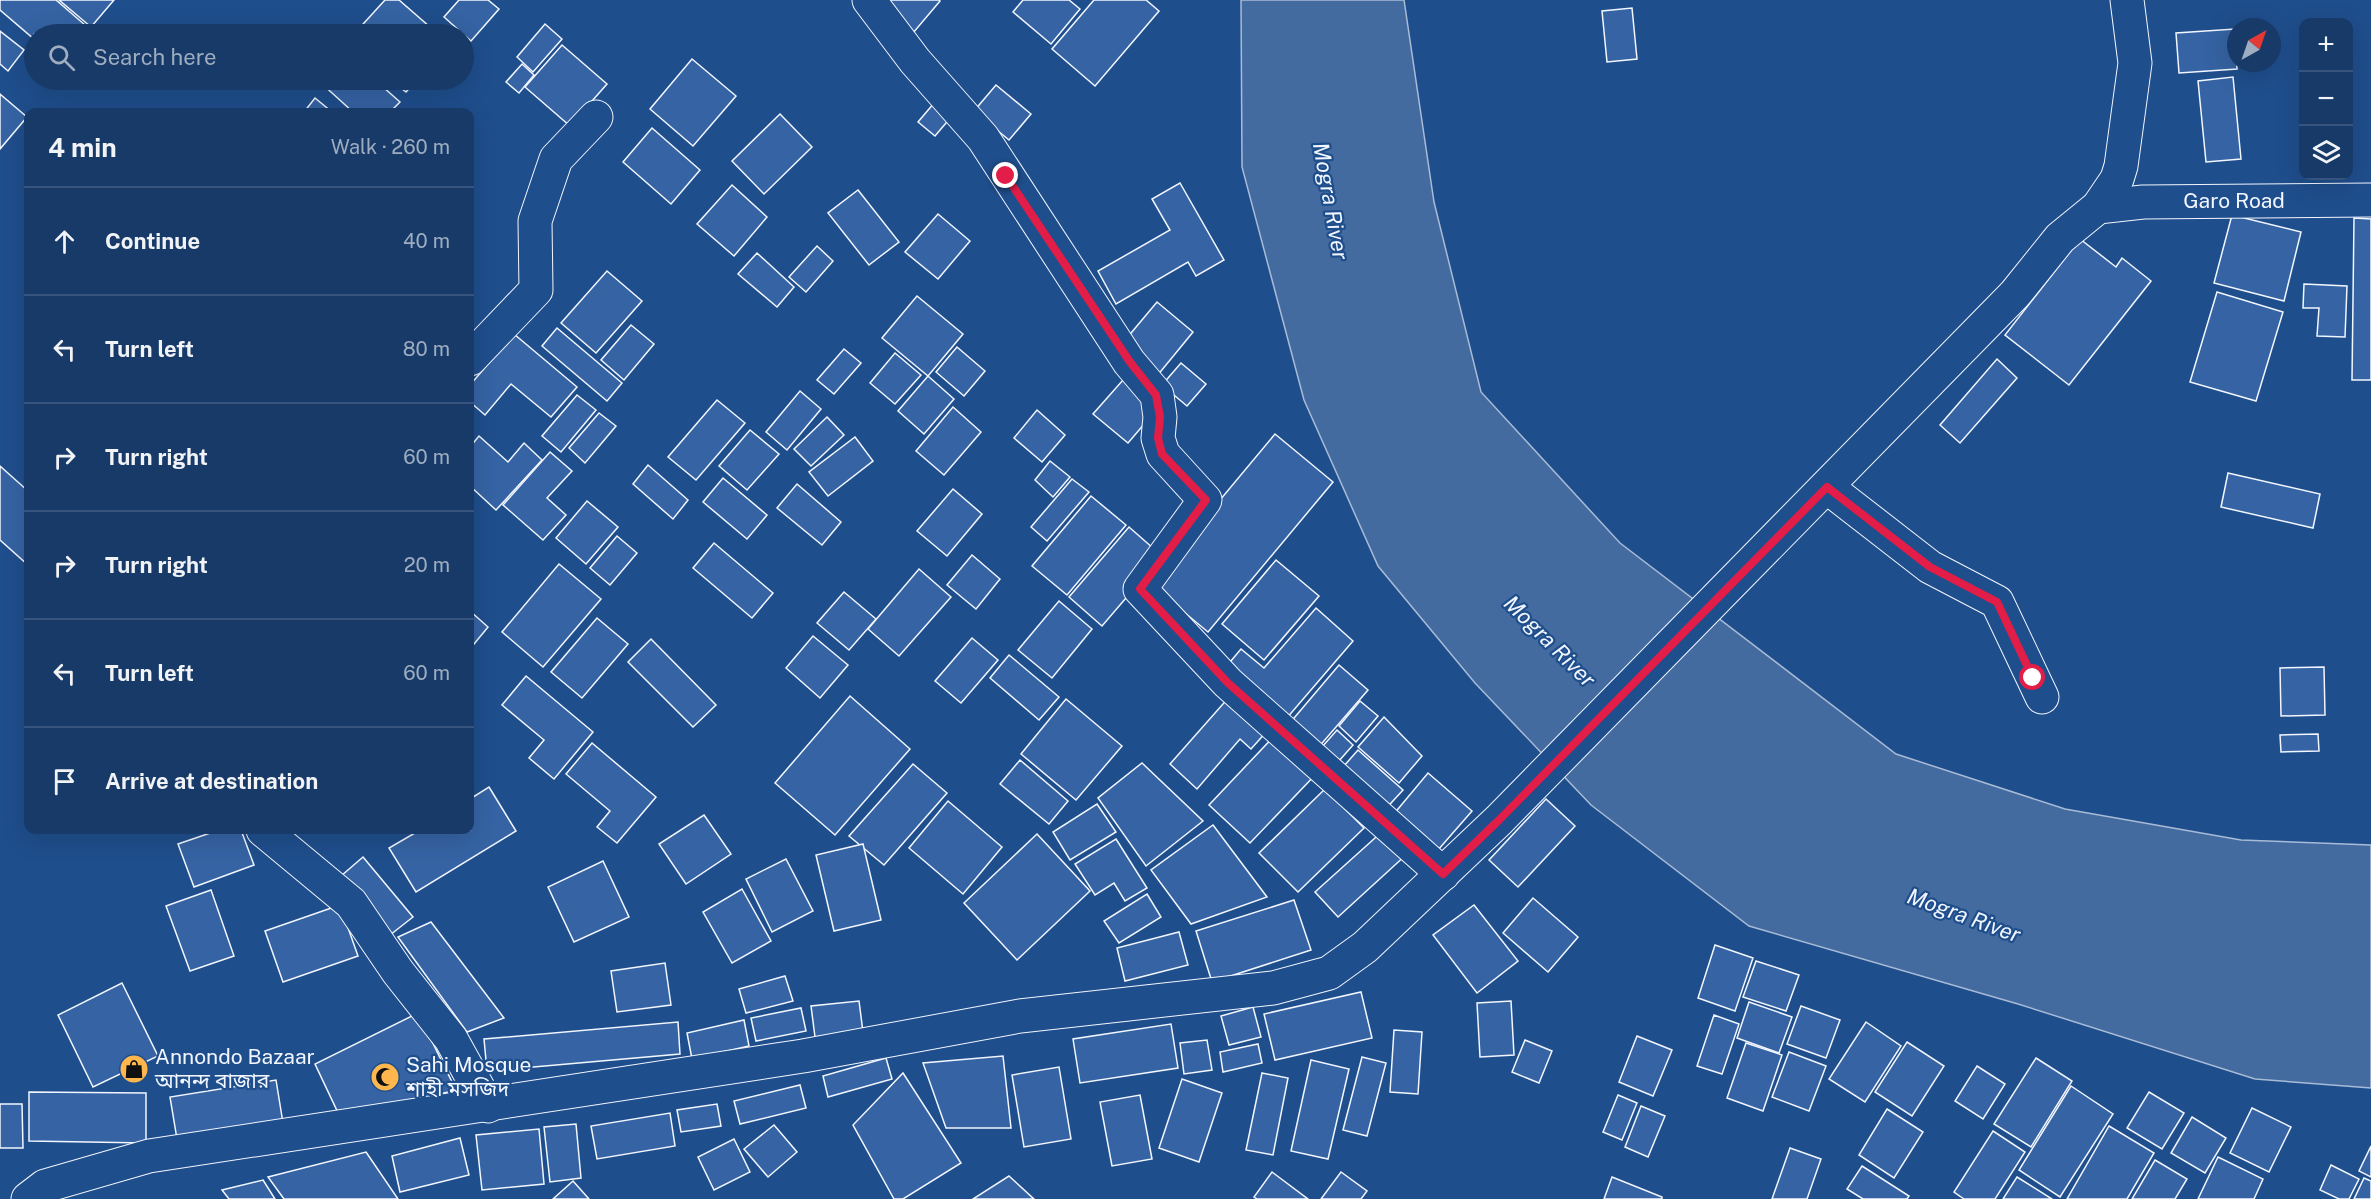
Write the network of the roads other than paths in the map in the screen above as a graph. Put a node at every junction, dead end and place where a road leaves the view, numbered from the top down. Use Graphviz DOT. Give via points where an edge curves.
graph roads {
  1 [pos="869,0"];
  2 [pos="2127,0"];
  3 [pos="597,117"];
  4 [pos="2371,200"];
  5 [pos="2098,207"];
  6 [pos="474,355"];
  7 [pos="1817,497"];
  8 [pos="2042,697"];
  9 [pos="268,834"];
  10 [pos="1443,874"];
  11 [pos="488,1106"];
  12 [pos="28,1199"];
  1 -- 10 [label="street" via="915,62 983,138 1104,324 1156,395 1162,454 1206,500 1140,589 1228,683"];
  2 -- 5 [label="street" via="2134,63 2121,166 2109,194"];
  3 -- 6 [label="street" via="556,159 535,221 536,290"];
  4 -- 5 [label="street, Garo Road" via="2143,202"];
  5 -- 7 [label="street" via="2060,238 2015,294"];
  7 -- 8 [label="street" via="1930,567 1997,602"];
  7 -- 10 [label="street"];
  9 -- 11 [label="street" via="351,903 398,972 451,1039"];
  10 -- 11 [label="street" via="1365,947 1329,973 1273,987 1020,1016 803,1056"];
  11 -- 12 [label="street" via="148,1156 45,1186"];
}
